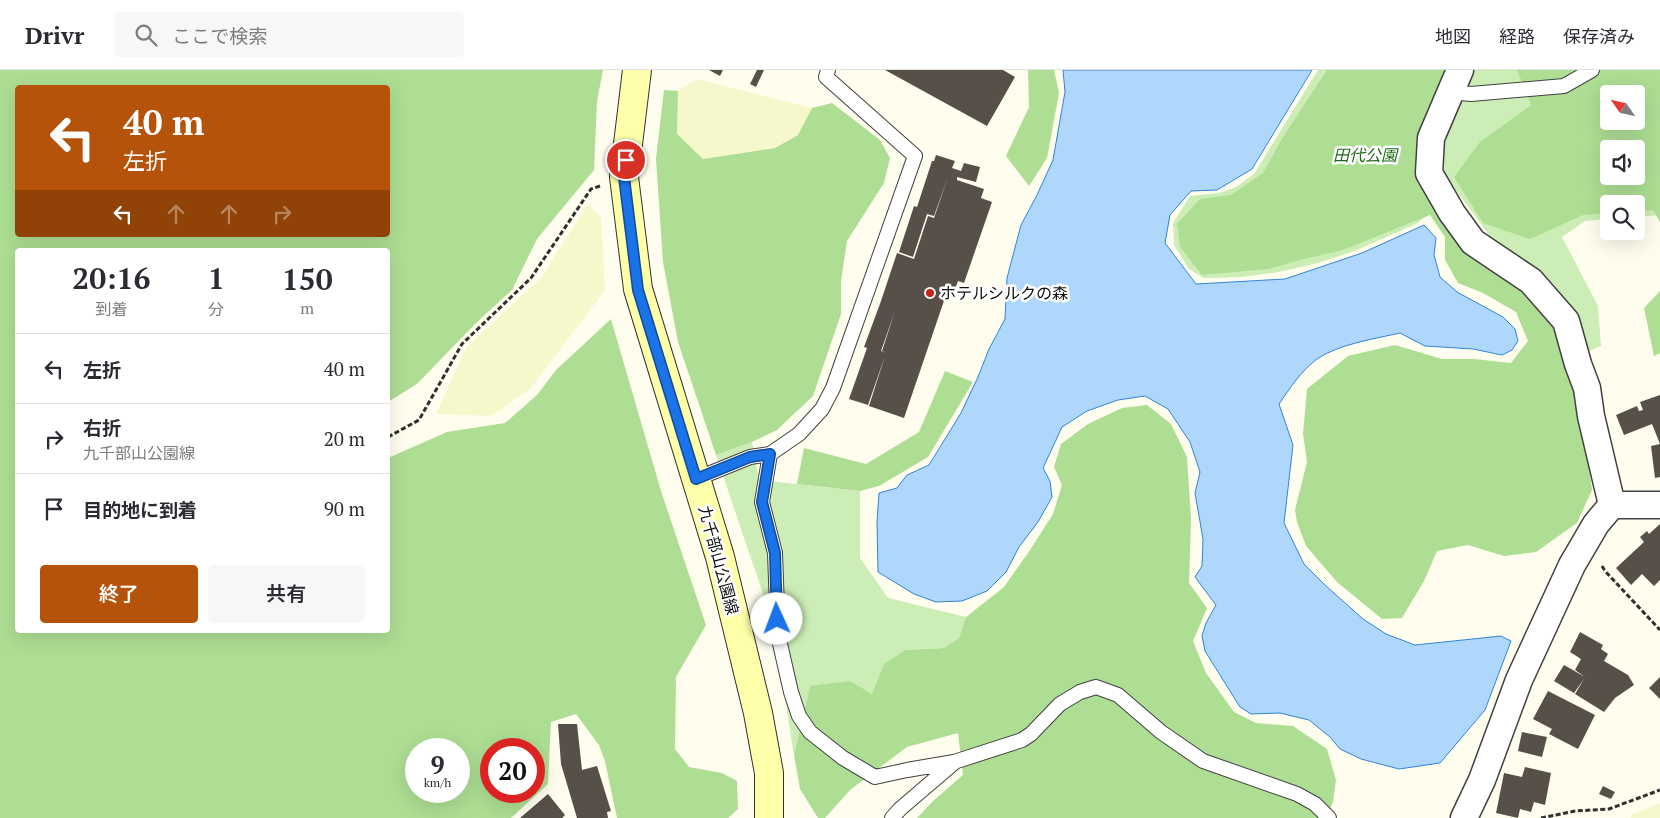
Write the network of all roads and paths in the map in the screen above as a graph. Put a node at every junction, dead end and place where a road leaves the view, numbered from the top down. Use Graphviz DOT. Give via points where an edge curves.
graph roads {
  1 [pos="637,70"];
  2 [pos="828,70"];
  3 [pos="1592,70"];
  4 [pos="1455,81"];
  5 [pos="624,177"];
  6 [pos="390,436"];
  7 [pos="770,454"];
  8 [pos="696,479"];
  9 [pos="1612,505"];
  10 [pos="1660,505"];
  11 [pos="1587,540"];
  12 [pos="1660,630"];
  13 [pos="956,761"];
  14 [pos="1660,790"];
  15 [pos="769,818"];
  16 [pos="892,818"];
  17 [pos="1329,818"];
  18 [pos="1464,818"];
  19 [pos="1541,818"];
  1 -- 5 [label="main road, 九千部山公園線"];
  2 -- 7 [label="lane" via="826,77 915,156 833,388 822,409 799,434"];
  3 -- 4 [label="lane" via="1564,86 1471,94"];
  4 -- 9 [label="street" via="1431,138 1429,173 1473,242 1531,281 1566,321 1587,388"];
  5 -- 6 [label="path" via="591,189 531,278 462,344 419,420"];
  5 -- 8 [label="main road, 九千部山公園線" via="638,290"];
  7 -- 8 [label="lane" via="750,457"];
  7 -- 13 [label="lane" via="762,502 775,553 778,635 799,716 810,732 843,758 875,777"];
  8 -- 15 [label="main road, 九千部山公園線" via="720,557 758,713 769,773"];
  9 -- 10 [label="street"];
  9 -- 11 [label="street"];
  11 -- 12 [label="path" via="1605,571"];
  11 -- 18 [label="street" via="1572,565 1519,680 1482,780"];
  13 -- 16 [label="lane"];
  13 -- 17 [label="lane" via="1022,740 1060,704 1096,687 1118,696 1203,761 1297,794 1315,804"];
  14 -- 19 [label="path" via="1609,809"];
}
